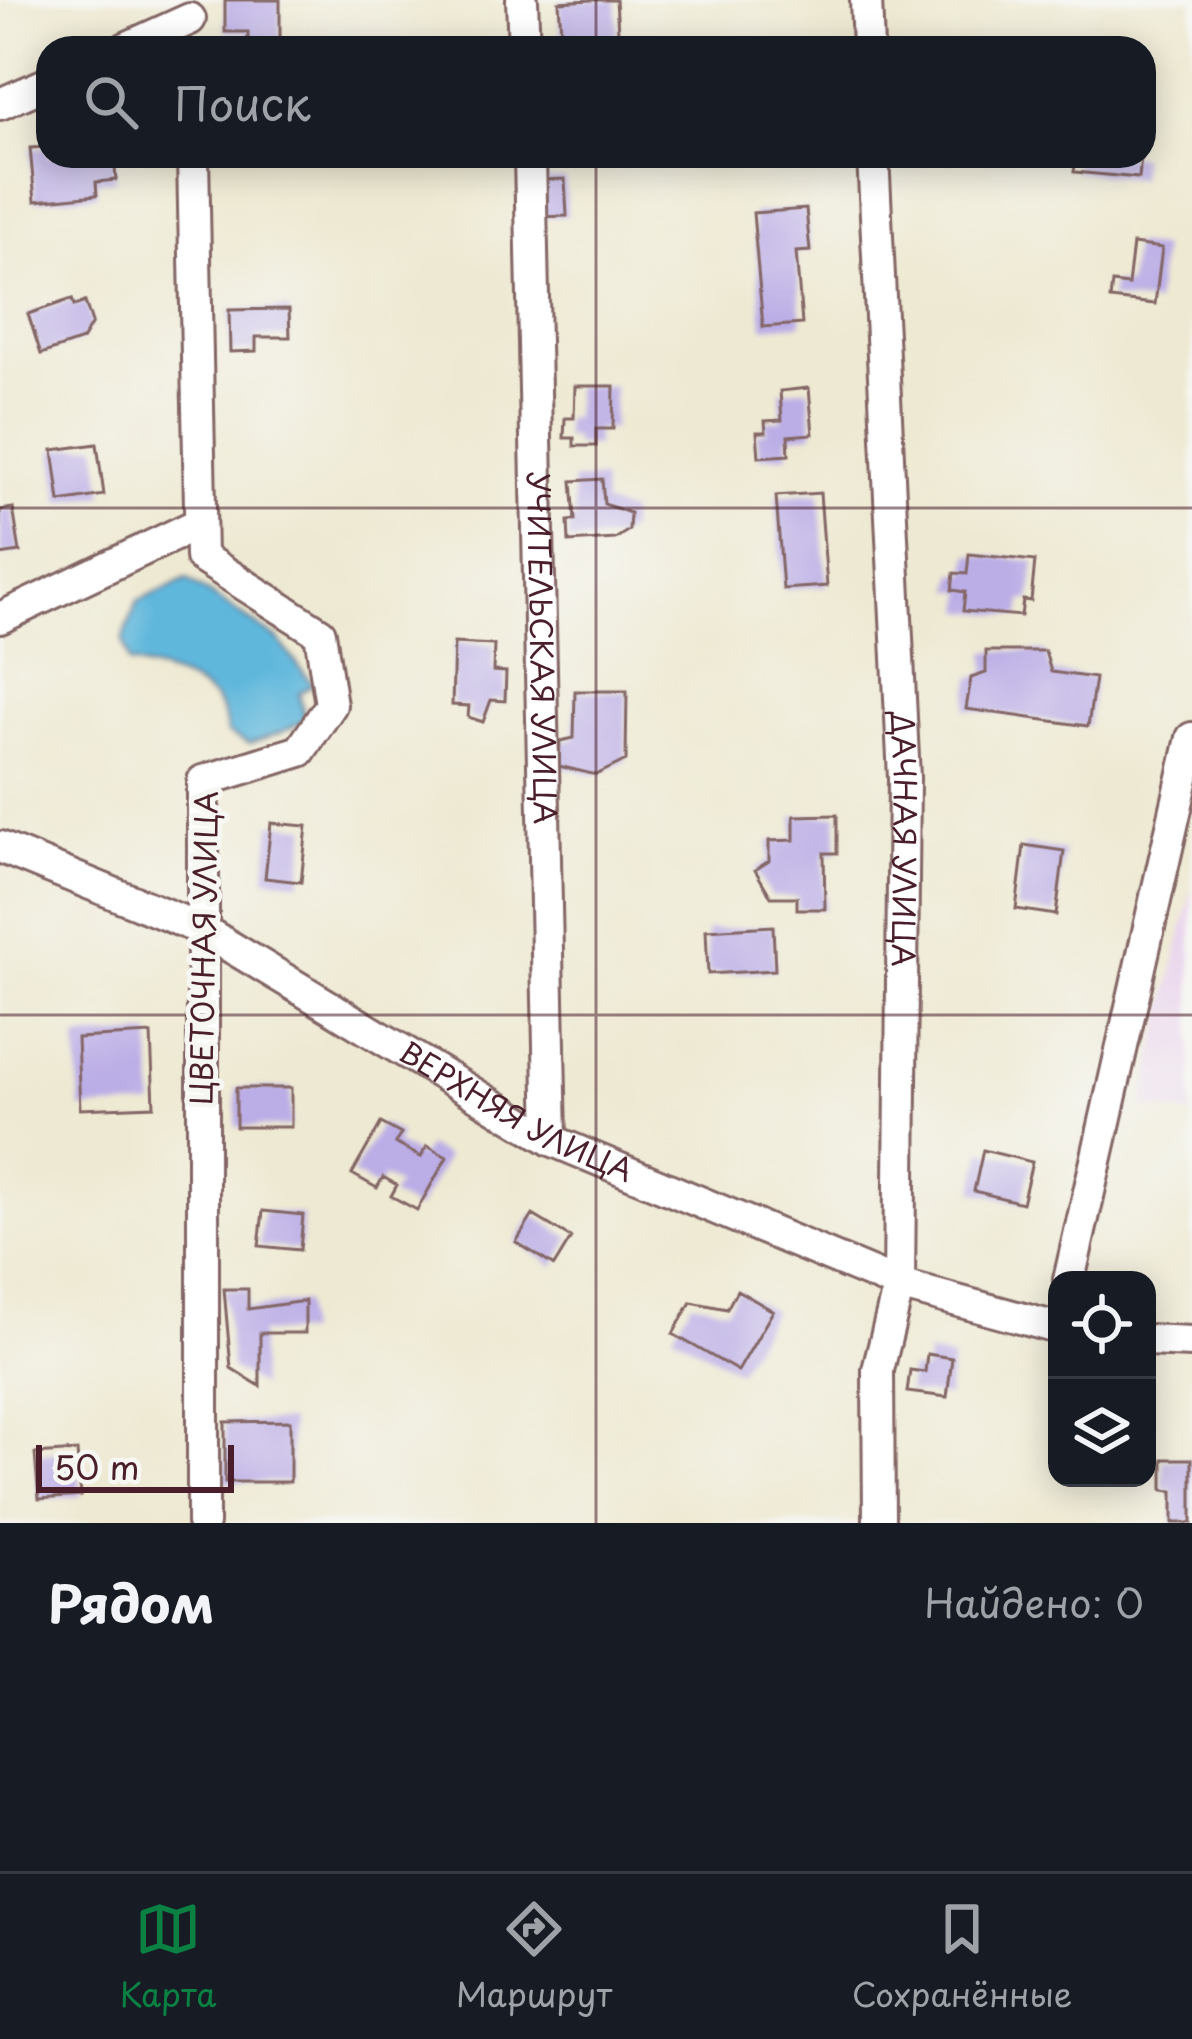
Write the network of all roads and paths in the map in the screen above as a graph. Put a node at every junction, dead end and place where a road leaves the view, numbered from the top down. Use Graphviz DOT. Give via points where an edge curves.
graph roads {
  1 [pos="522,0"];
  2 [pos="866,0"];
  3 [pos="190,22"];
  4 [pos="155,36"];
  5 [pos="524,36"];
  6 [pos="868,36"];
  7 [pos="36,88"];
  8 [pos="0,104"];
  9 [pos="193,168"];
  10 [pos="530,168"];
  11 [pos="875,168"];
  12 [pos="200,523"];
  13 [pos="0,618"];
  14 [pos="1192,738"];
  15 [pos="0,847"];
  16 [pos="201,929"];
  17 [pos="551,1140"];
  18 [pos="1071,1271"];
  19 [pos="899,1285"];
  20 [pos="1048,1326"];
  21 [pos="1156,1340"];
  22 [pos="1192,1342"];
  23 [pos="202,1523"];
  24 [pos="879,1523"];
  1 -- 5 [label="street"];
  2 -- 6 [label="street"];
  3 -- 4 [label="street"];
  7 -- 8 [label="street"];
  9 -- 12 [label="street, ЦВЕТОЧНАЯ УЛИЦА"];
  10 -- 17 [label="street, УЧИТЕЛЬСКАЯ УЛИЦА"];
  11 -- 19 [label="street, ДАЧНАЯ УЛИЦА" via="904,778"];
  12 -- 13 [label="street"];
  12 -- 16 [label="street, ЦВЕТОЧНАЯ УЛИЦА" via="200,557 320,633 331,705 300,752 203,781"];
  14 -- 18 [label="street"];
  15 -- 16 [label="street, ВЕРХНЯЯ УЛИЦА"];
  16 -- 17 [label="street, ВЕРХНЯЯ УЛИЦА"];
  16 -- 23 [label="street, ЦВЕТОЧНАЯ УЛИЦА"];
  17 -- 19 [label="street, ВЕРХНЯЯ УЛИЦА"];
  19 -- 20 [label="street, ВЕРХНЯЯ УЛИЦА"];
  19 -- 24 [label="street, ДАЧНАЯ УЛИЦА" via="878,1370"];
  21 -- 22 [label="street"];
}
